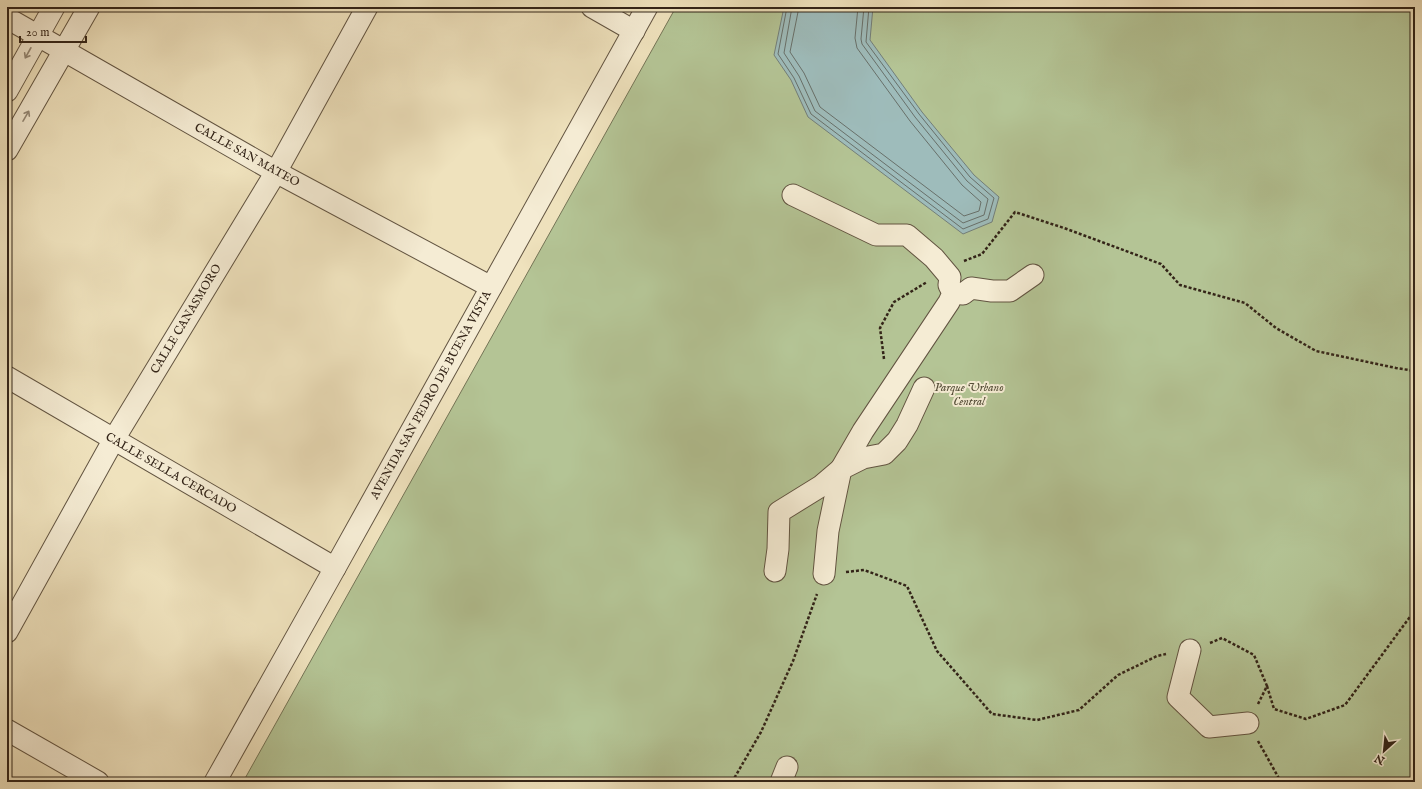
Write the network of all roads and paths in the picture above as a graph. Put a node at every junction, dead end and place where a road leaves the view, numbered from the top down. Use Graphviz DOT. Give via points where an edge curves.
graph roads {
  1 [pos="54,7"];
  2 [pos="88,7"];
  3 [pos="367,7"];
  4 [pos="592,7"];
  5 [pos="647,7"];
  6 [pos="7,18"];
  7 [pos="634,31"];
  8 [pos="38,35"];
  9 [pos="64,50"];
  10 [pos="7,91"];
  11 [pos="7,150"];
  12 [pos="276,172"];
  13 [pos="793,195"];
  14 [pos="944,269"];
  15 [pos="1033,275"];
  16 [pos="491,287"];
  17 [pos="953,293"];
  18 [pos="884,362"];
  19 [pos="1415,370"];
  20 [pos="7,377"];
  21 [pos="924,388"];
  22 [pos="114,439"];
  23 [pos="841,468"];
  24 [pos="335,568"];
  25 [pos="775,571"];
  26 [pos="824,574"];
  27 [pos="1415,610"];
  28 [pos="7,632"];
  29 [pos="1190,650"];
  30 [pos="1267,686"];
  31 [pos="1248,723"];
  32 [pos="7,730"];
  33 [pos="98,782"];
  34 [pos="215,782"];
  35 [pos="732,782"];
  36 [pos="1281,782"];
  1 -- 8 [label="street"];
  2 -- 9 [label="street"];
  3 -- 12 [label="street, CALLE CANASMORO"];
  4 -- 7 [label="street"];
  5 -- 7 [label="street, AVENIDA SAN PEDRO DE BUENA VISTA"];
  6 -- 8 [label="street, CALLE SAN MATEO"];
  7 -- 16 [label="street, AVENIDA SAN PEDRO DE BUENA VISTA"];
  8 -- 9 [label="street, CALLE SAN MATEO"];
  8 -- 10 [label="street, one-way"];
  11 -- 9 [label="street, one-way"];
  9 -- 12 [label="street, CALLE SAN MATEO"];
  12 -- 16 [label="street, CALLE SAN MATEO"];
  12 -- 22 [label="street, CALLE CANASMORO"];
  13 -- 14 [label="street" via="876,235 907,235"];
  14 -- 17 [label="street" via="950,277 949,285"];
  14 -- 18 [label="path" via="894,302 880,328"];
  14 -- 19 [label="path" via="982,254 1015,212 1161,264 1180,285 1245,303 1276,328 1316,352"];
  15 -- 17 [label="street" via="1010,291 970,288 963,294"];
  16 -- 24 [label="street, AVENIDA SAN PEDRO DE BUENA VISTA"];
  17 -- 23 [label="street"];
  20 -- 22 [label="street, CALLE SELLA CERCADO"];
  21 -- 23 [label="street" via="897,442 884,454 863,458"];
  22 -- 24 [label="street, CALLE SELLA CERCADO"];
  22 -- 28 [label="street, CALLE CANASMORO"];
  23 -- 25 [label="street" via="821,486 779,512"];
  23 -- 26 [label="street" via="828,531"];
  24 -- 34 [label="street, AVENIDA SAN PEDRO DE BUENA VISTA"];
  26 -- 29 [label="path" via="864,570 907,586 937,651 992,714 1037,720 1079,710 1118,675 1157,656"];
  26 -- 35 [label="path" via="793,661 761,732"];
  27 -- 30 [label="path" via="1345,705 1306,719 1274,708"];
  29 -- 30 [label="path" via="1222,638 1254,655"];
  29 -- 31 [label="street" via="1178,697 1209,727"];
  30 -- 31 [label="path"];
  31 -- 36 [label="path"];
  32 -- 33 [label="street"];
}
